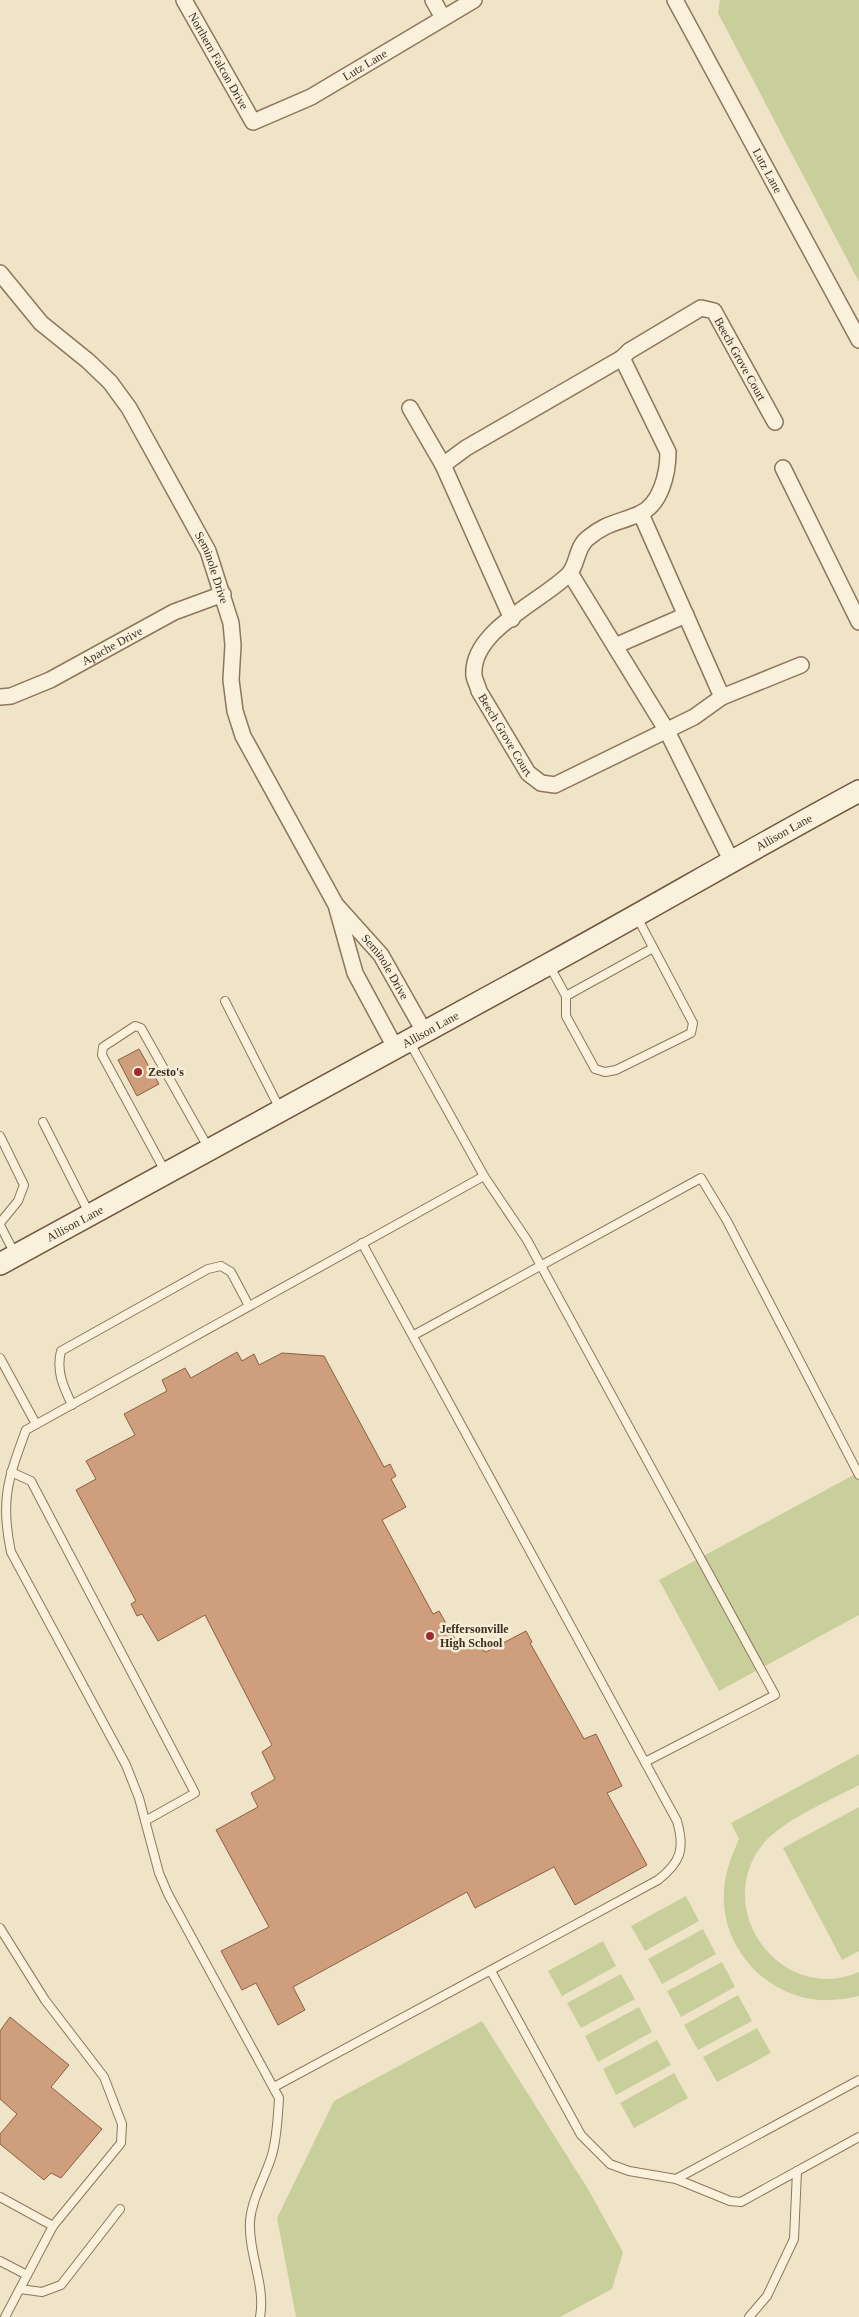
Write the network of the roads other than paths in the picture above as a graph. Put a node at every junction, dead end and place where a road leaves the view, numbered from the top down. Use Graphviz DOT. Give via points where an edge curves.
graph roads {
  1 [pos="184,0"];
  2 [pos="433,0"];
  3 [pos="474,0"];
  4 [pos="674,0"];
  5 [pos="443,18"];
  6 [pos="252,122"];
  7 [pos="0,273"];
  8 [pos="859,340"];
  9 [pos="622,358"];
  10 [pos="410,408"];
  11 [pos="775,422"];
  12 [pos="443,465"];
  13 [pos="783,468"];
  14 [pos="641,514"];
  15 [pos="570,573"];
  16 [pos="223,594"];
  17 [pos="686,615"];
  18 [pos="512,619"];
  19 [pos="859,622"];
  20 [pos="616,646"];
  21 [pos="801,666"];
  22 [pos="0,697"];
  23 [pos="722,697"];
  24 [pos="667,731"];
  25 [pos="859,791"];
  26 [pos="731,860"];
  27 [pos="336,905"];
  28 [pos="636,916"];
  29 [pos="653,948"];
  30 [pos="549,964"];
  31 [pos="566,996"];
  32 [pos="225,1001"];
  33 [pos="410,1041"];
  34 [pos="281,1110"];
  35 [pos="42,1122"];
  36 [pos="0,1136"];
  37 [pos="209,1149"];
  38 [pos="166,1173"];
  39 [pos="484,1176"];
  40 [pos="90,1215"];
  41 [pos="0,1224"];
  42 [pos="362,1243"];
  43 [pos="8,1260"];
  44 [pos="541,1265"];
  45 [pos="249,1306"];
  46 [pos="414,1335"];
  47 [pos="0,1358"];
  48 [pos="72,1405"];
  49 [pos="36,1424"];
  50 [pos="11,1472"];
  51 [pos="859,1475"];
  52 [pos="645,1762"];
  53 [pos="145,1821"];
  54 [pos="0,1928"];
  55 [pos="491,1971"];
  56 [pos="859,2080"];
  57 [pos="274,2087"];
  58 [pos="859,2137"];
  59 [pos="797,2171"];
  60 [pos="676,2179"];
  61 [pos="0,2197"];
  62 [pos="120,2209"];
  63 [pos="53,2226"];
  64 [pos="0,2261"];
  65 [pos="27,2275"];
  66 [pos="20,2288"];
  67 [pos="4,2317"];
  68 [pos="260,2317"];
  69 [pos="749,2317"];
  1 -- 6 [label="street, Northern Falcon Drive"];
  2 -- 5 [label="street"];
  3 -- 5 [label="street, Lutz Lane"];
  4 -- 8 [label="street, Lutz Lane"];
  5 -- 6 [label="street, Lutz Lane" via="311,97"];
  7 -- 16 [label="street, Seminole Drive" via="41,323 88,360 129,408 208,551"];
  9 -- 11 [label="street, Beech Grove Court" via="629,350 701,308 708,308 714,311"];
  9 -- 12 [label="street, Beech Grove Court" via="466,448"];
  9 -- 14 [label="street" via="668,452 665,479 653,504"];
  10 -- 12 [label="street"];
  12 -- 18 [label="street"];
  13 -- 19 [label="street"];
  14 -- 15 [label="street" via="608,524 586,539 579,548"];
  14 -- 17 [label="street"];
  15 -- 18 [label="street, Beech Grove Court"];
  15 -- 20 [label="street"];
  16 -- 22 [label="street, Apache Drive" via="174,612 50,680 11,696"];
  16 -- 27 [label="street, Seminole Drive" via="231,623 231,680 235,711 243,736"];
  17 -- 20 [label="street"];
  17 -- 23 [label="street"];
  18 -- 24 [label="street, Beech Grove Court" via="487,638 477,656 474,676 479,691 528,773 541,783 555,785"];
  20 -- 24 [label="street"];
  21 -- 23 [label="street, Beech Grove Court"];
  23 -- 24 [label="street, Beech Grove Court"];
  24 -- 26 [label="street"];
  25 -- 26 [label="main road, Allison Lane"];
  26 -- 28 [label="main road, Allison Lane"];
  27 -- 33 [label="street, Seminole Drive" via="381,955"];
  27 -- 33 [label="street, Seminole Drive" via="355,973"];
  28 -- 29 [label="lane"];
  28 -- 30 [label="main road, Allison Lane"];
  29 -- 31 [label="lane"];
  29 -- 31 [label="lane" via="693,1023 690,1033 616,1070 605,1072 596,1069 566,1016"];
  30 -- 31 [label="lane"];
  30 -- 33 [label="main road, Allison Lane"];
  32 -- 34 [label="lane"];
  33 -- 34 [label="main road, Allison Lane"];
  33 -- 39 [label="lane"];
  34 -- 37 [label="main road, Allison Lane"];
  35 -- 40 [label="lane"];
  36 -- 41 [label="lane" via="24,1185 18,1202"];
  37 -- 38 [label="main road, Allison Lane"];
  37 -- 38 [label="lane" via="140,1028 135,1026 103,1047 102,1055"];
  38 -- 40 [label="main road, Allison Lane"];
  39 -- 42 [label="lane"];
  39 -- 44 [label="lane"];
  40 -- 43 [label="main road, Allison Lane"];
  41 -- 43 [label="lane"];
  42 -- 45 [label="lane"];
  42 -- 46 [label="lane"];
  44 -- 46 [label="lane"];
  44 -- 51 [label="lane" via="701,1178"];
  44 -- 52 [label="lane" via="775,1695"];
  45 -- 48 [label="lane"];
  45 -- 48 [label="lane" via="231,1272 221,1266 208,1269 61,1351 58,1365 61,1382"];
  46 -- 52 [label="lane"];
  47 -- 49 [label="lane"];
  48 -- 49 [label="lane"];
  49 -- 50 [label="lane" via="26,1430"];
  50 -- 53 [label="lane" via="4,1488 1,1509 11,1552 126,1765"];
  50 -- 53 [label="lane" via="31,1481 196,1793"];
  52 -- 55 [label="lane" via="677,1821 682,1839 679,1855 671,1870"];
  53 -- 57 [label="lane" via="168,1894"];
  54 -- 63 [label="lane" via="45,2000 104,2077 122,2124 121,2143"];
  55 -- 57 [label="lane"];
  55 -- 60 [label="lane" via="581,2134 610,2164 629,2171"];
  56 -- 60 [label="lane"];
  57 -- 68 [label="lane" via="279,2098 276,2135 272,2155 255,2197 250,2225 250,2246 261,2293"];
  58 -- 59 [label="lane"];
  59 -- 60 [label="lane" via="741,2202 730,2201"];
  59 -- 69 [label="lane" via="794,2238 767,2296"];
  61 -- 63 [label="lane"];
  62 -- 66 [label="lane" via="61,2286 42,2292"];
  63 -- 65 [label="lane"];
  64 -- 65 [label="lane"];
  65 -- 66 [label="lane"];
  66 -- 67 [label="lane"];
}
